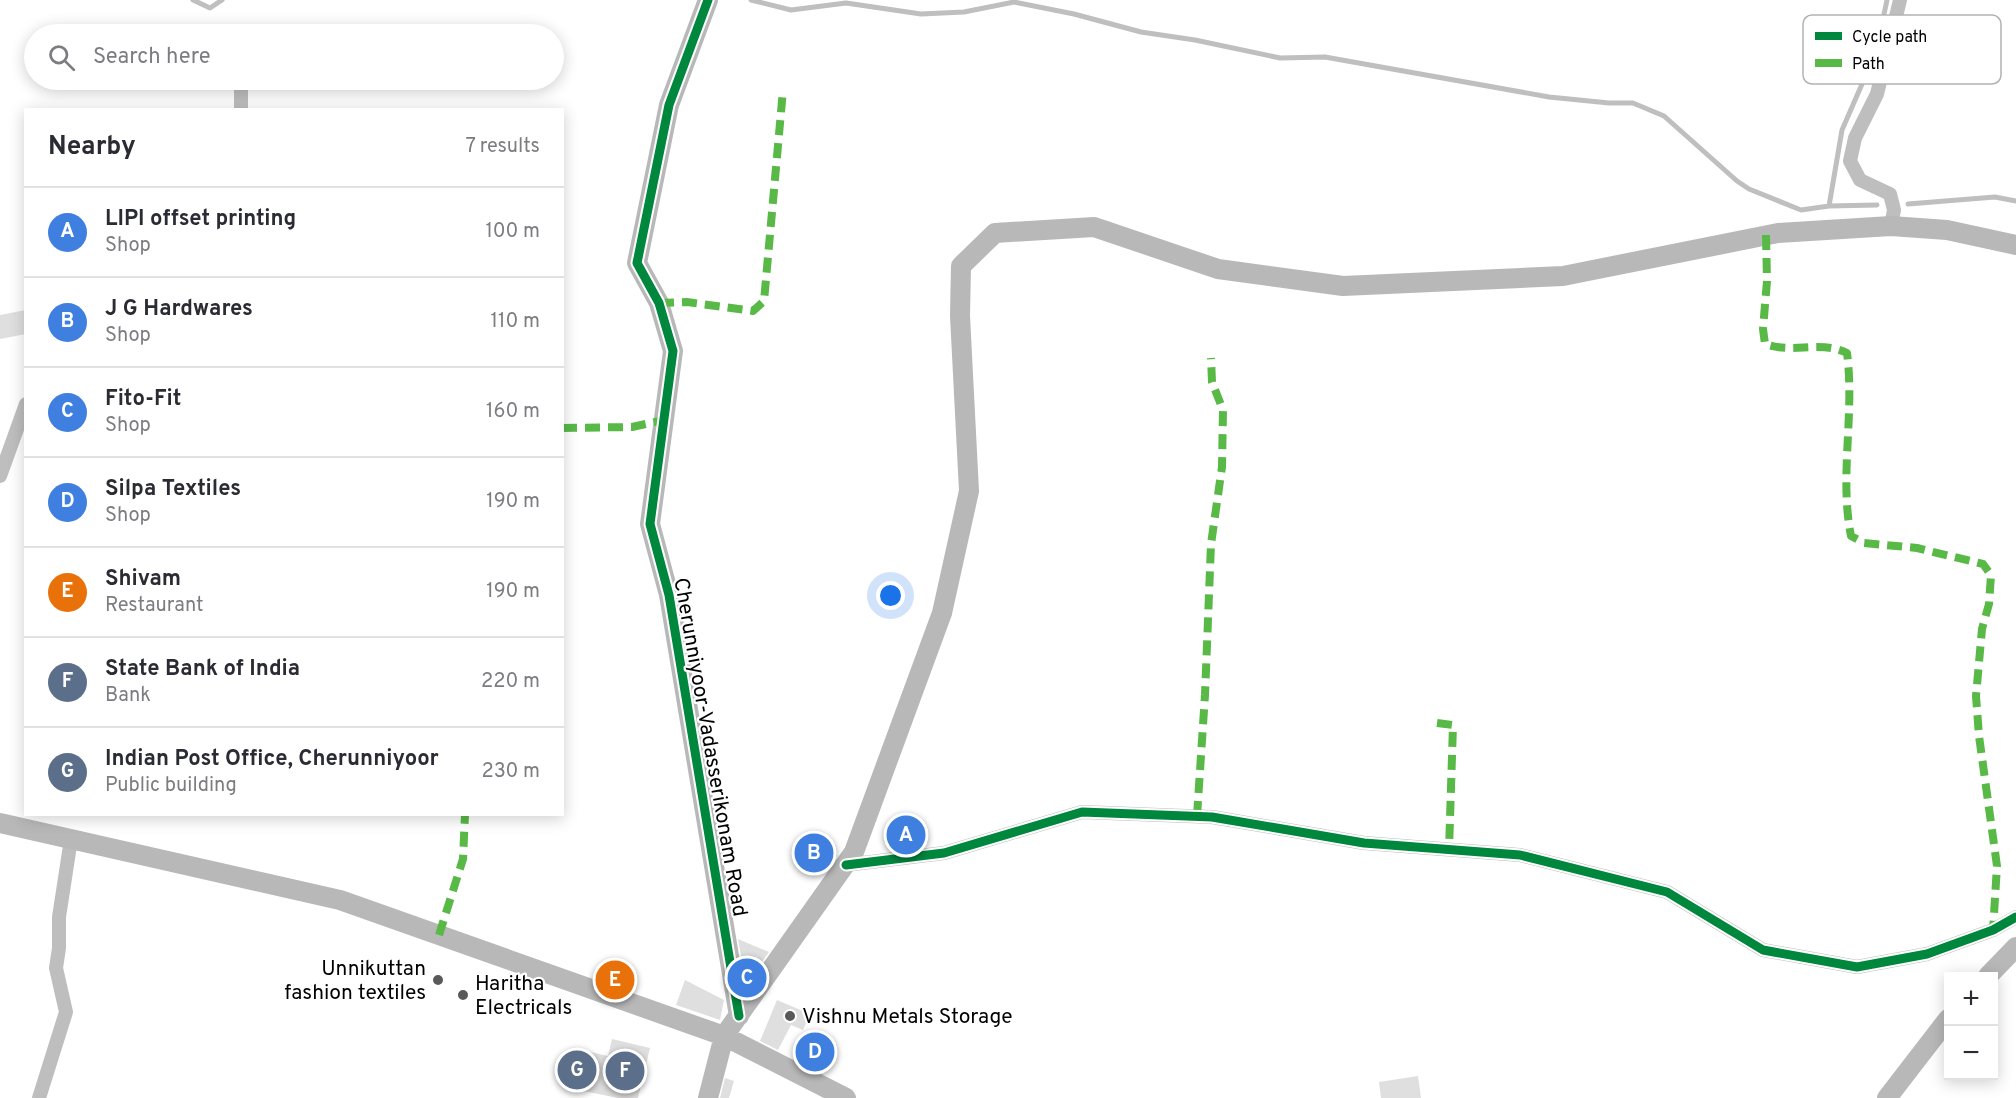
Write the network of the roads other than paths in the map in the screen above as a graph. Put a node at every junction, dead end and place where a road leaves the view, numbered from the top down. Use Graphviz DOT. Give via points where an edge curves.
graph roads {
  1 [pos="708,0"];
  2 [pos="1900,0"];
  3 [pos="1896,15"];
  4 [pos="1879,84"];
  5 [pos="241,90"];
  6 [pos="241,108"];
  7 [pos="1891,226"];
  8 [pos="2016,245"];
  9 [pos="24,410"];
  10 [pos="0,476"];
  11 [pos="0,823"];
  12 [pos="71,839"];
  13 [pos="846,865"];
  14 [pos="2016,917"];
  15 [pos="2016,947"];
  16 [pos="1992,972"];
  17 [pos="739,1016"];
  18 [pos="1944,1023"];
  19 [pos="724,1036"];
  20 [pos="39,1098"];
  21 [pos="708,1098"];
  22 [pos="846,1098"];
  23 [pos="1887,1098"];
  1 -- 17 [label="main road, Cherunniyoor-Vadasserikonam Road" via="669,105 637,263 659,303 673,351 650,524 669,595"];
  2 -- 3 [label="street"];
  4 -- 7 [label="street" via="1855,138 1850,162 1860,180 1890,194 1894,210"];
  5 -- 6 [label="street"];
  7 -- 8 [label="main road" via="1947,230"];
  7 -- 13 [label="main road" via="1779,233 1563,276 1343,286 1218,269 1094,227 995,232 961,266 969,491 942,613"];
  9 -- 10 [label="street"];
  11 -- 12 [label="main road"];
  12 -- 19 [label="main road" via="340,900"];
  12 -- 20 [label="street" via="56,968 66,1012"];
  13 -- 14 [label="street" via="944,853 1082,812 1212,817 1364,843 1520,855 1666,892 1763,950 1857,967 1927,954 1994,930"];
  13 -- 17 [label="main road"];
  15 -- 16 [label="main road"];
  17 -- 19 [label="main road"];
  18 -- 23 [label="main road"];
  19 -- 21 [label="main road"];
  19 -- 22 [label="main road"];
}
